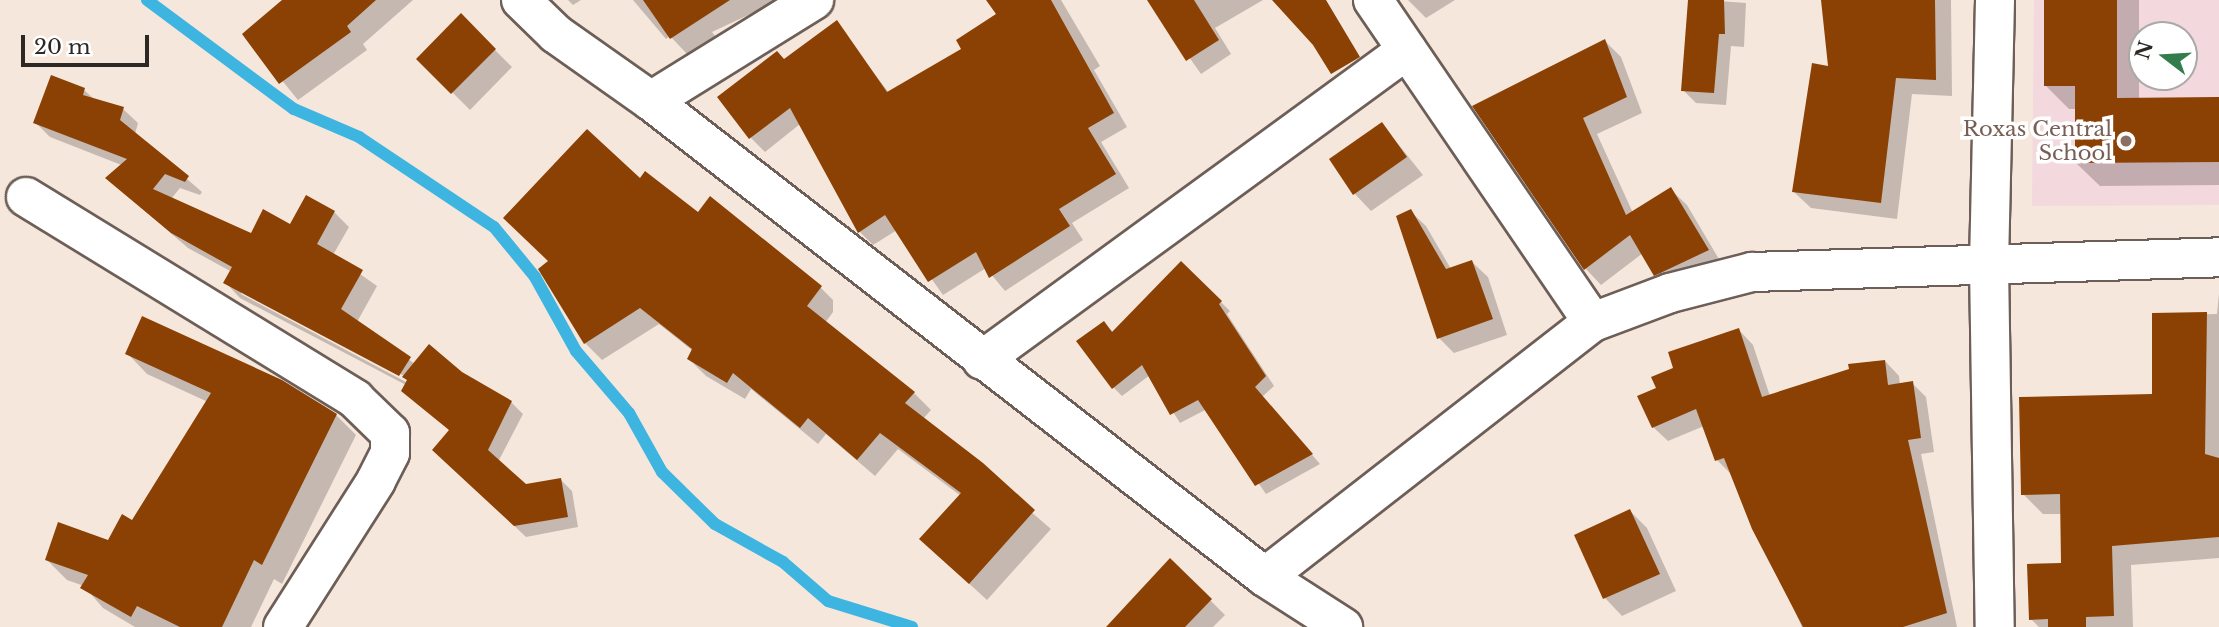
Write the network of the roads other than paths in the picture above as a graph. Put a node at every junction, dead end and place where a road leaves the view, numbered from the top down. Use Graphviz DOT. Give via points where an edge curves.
graph roads {
  1 [pos="521,0"];
  2 [pos="814,0"];
  3 [pos="1373,0"];
  4 [pos="1995,0"];
  5 [pos="1407,50"];
  6 [pos="651,101"];
  7 [pos="26,197"];
  8 [pos="2219,257"];
  9 [pos="1989,265"];
  10 [pos="1593,321"];
  11 [pos="982,360"];
  12 [pos="1265,577"];
  13 [pos="283,627"];
  14 [pos="1343,627"];
  15 [pos="1995,627"];
  1 -- 6 [label="street" via="556,34"];
  2 -- 6 [label="street"];
  3 -- 5 [label="street"];
  4 -- 9 [label="street"];
  5 -- 10 [label="street"];
  5 -- 11 [label="street"];
  6 -- 11 [label="street"];
  7 -- 13 [label="street" via="355,399 390,433 390,453 376,481"];
  8 -- 9 [label="street"];
  9 -- 10 [label="street" via="1752,272 1670,293"];
  9 -- 15 [label="street"];
  10 -- 12 [label="street"];
  11 -- 12 [label="street"];
  12 -- 14 [label="street"];
}
